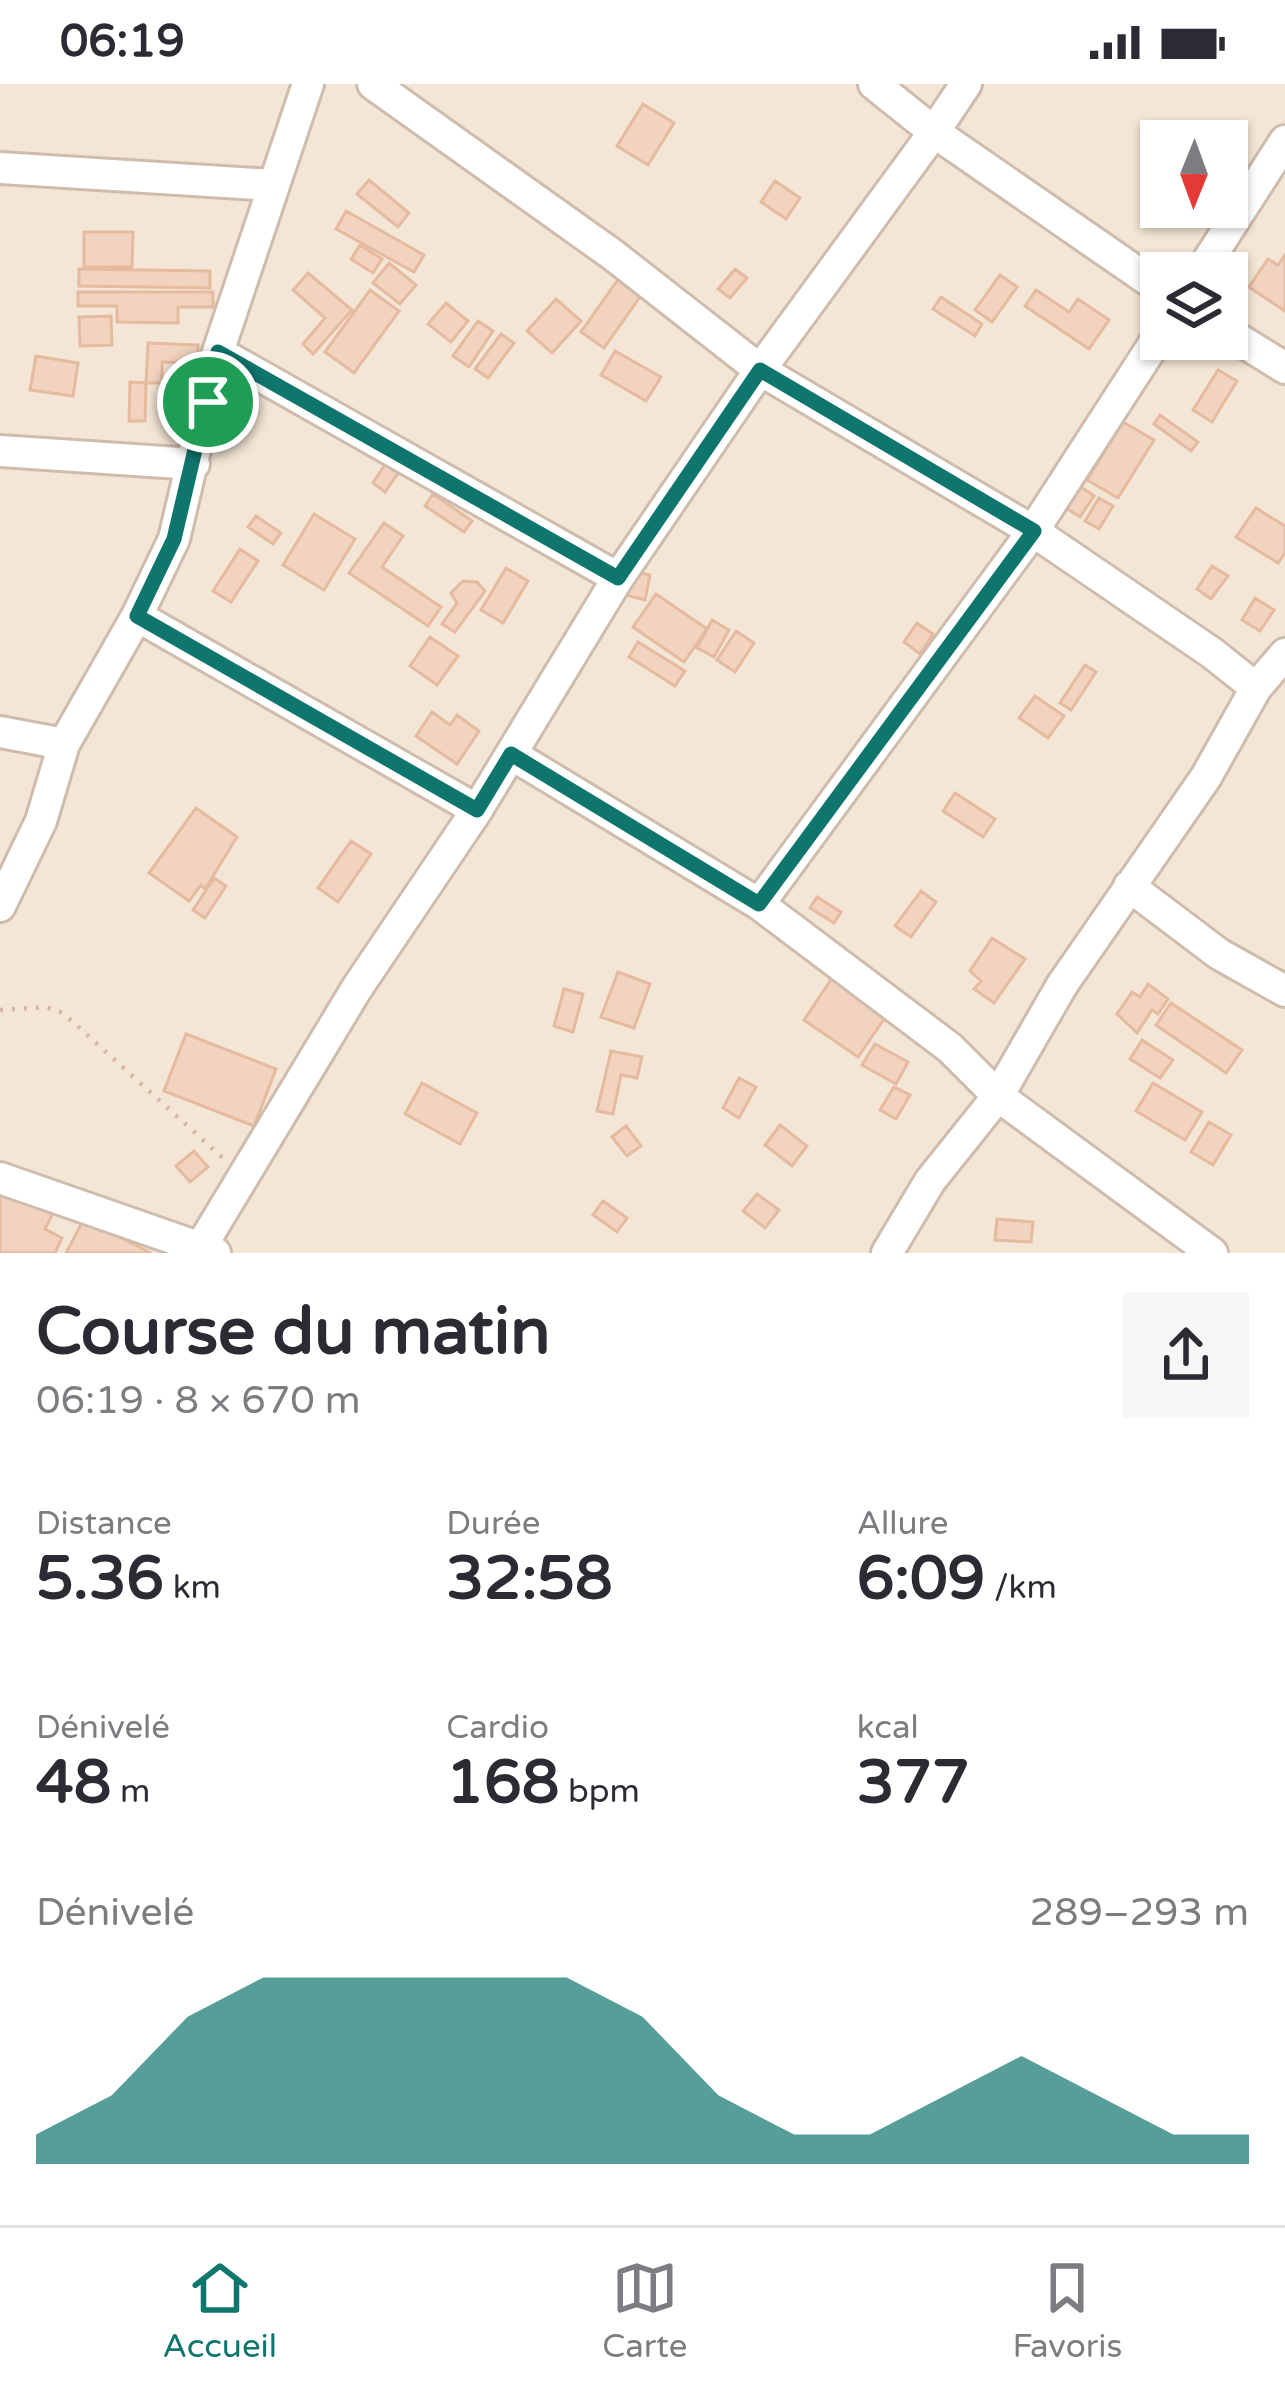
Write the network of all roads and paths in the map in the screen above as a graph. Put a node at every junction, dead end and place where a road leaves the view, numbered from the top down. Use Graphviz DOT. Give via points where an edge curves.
graph roads {
  1 [pos="308,84"];
  2 [pos="373,84"];
  3 [pos="874,84"];
  4 [pos="966,84"];
  5 [pos="934,133"];
  6 [pos="1285,141"];
  7 [pos="0,168"];
  8 [pos="272,185"];
  9 [pos="1214,252"];
  10 [pos="1140,275"];
  11 [pos="1248,345"];
  12 [pos="218,352"];
  13 [pos="1144,360"];
  14 [pos="1285,368"];
  15 [pos="760,370"];
  16 [pos="0,451"];
  17 [pos="194,464"];
  18 [pos="1034,531"];
  19 [pos="618,578"];
  20 [pos="137,616"];
  21 [pos="1285,654"];
  22 [pos="1256,688"];
  23 [pos="0,732"];
  24 [pos="64,744"];
  25 [pos="511,754"];
  26 [pos="477,810"];
  27 [pos="1129,886"];
  28 [pos="759,904"];
  29 [pos="0,906"];
  30 [pos="1285,991"];
  31 [pos="0,1010"];
  32 [pos="998,1096"];
  33 [pos="242,1175"];
  34 [pos="0,1178"];
  35 [pos="208,1249"];
  36 [pos="886,1253"];
  37 [pos="1212,1253"];
  1 -- 8 [label="street"];
  2 -- 15 [label="street"];
  3 -- 5 [label="street"];
  4 -- 5 [label="street"];
  5 -- 10 [label="street"];
  5 -- 15 [label="street"];
  6 -- 9 [label="street"];
  7 -- 8 [label="street"];
  8 -- 12 [label="street"];
  11 -- 14 [label="street"];
  12 -- 17 [label="street"];
  12 -- 19 [label="street"];
  13 -- 18 [label="street"];
  15 -- 18 [label="street"];
  15 -- 19 [label="street"];
  16 -- 17 [label="street"];
  17 -- 20 [label="street" via="174,539"];
  18 -- 22 [label="street"];
  18 -- 28 [label="street"];
  19 -- 25 [label="street"];
  20 -- 24 [label="street"];
  20 -- 26 [label="street"];
  21 -- 22 [label="street"];
  22 -- 27 [label="street"];
  23 -- 24 [label="street"];
  24 -- 29 [label="street" via="41,821"];
  25 -- 26 [label="street"];
  25 -- 28 [label="street"];
  26 -- 33 [label="street"];
  27 -- 30 [label="street" via="1219,954"];
  27 -- 32 [label="street"];
  28 -- 32 [label="street" via="950,1048"];
  31 -- 33 [label="path" via="63,1013"];
  32 -- 36 [label="street" via="930,1180"];
  32 -- 37 [label="street"];
  33 -- 35 [label="street"];
  34 -- 35 [label="street"];
}
